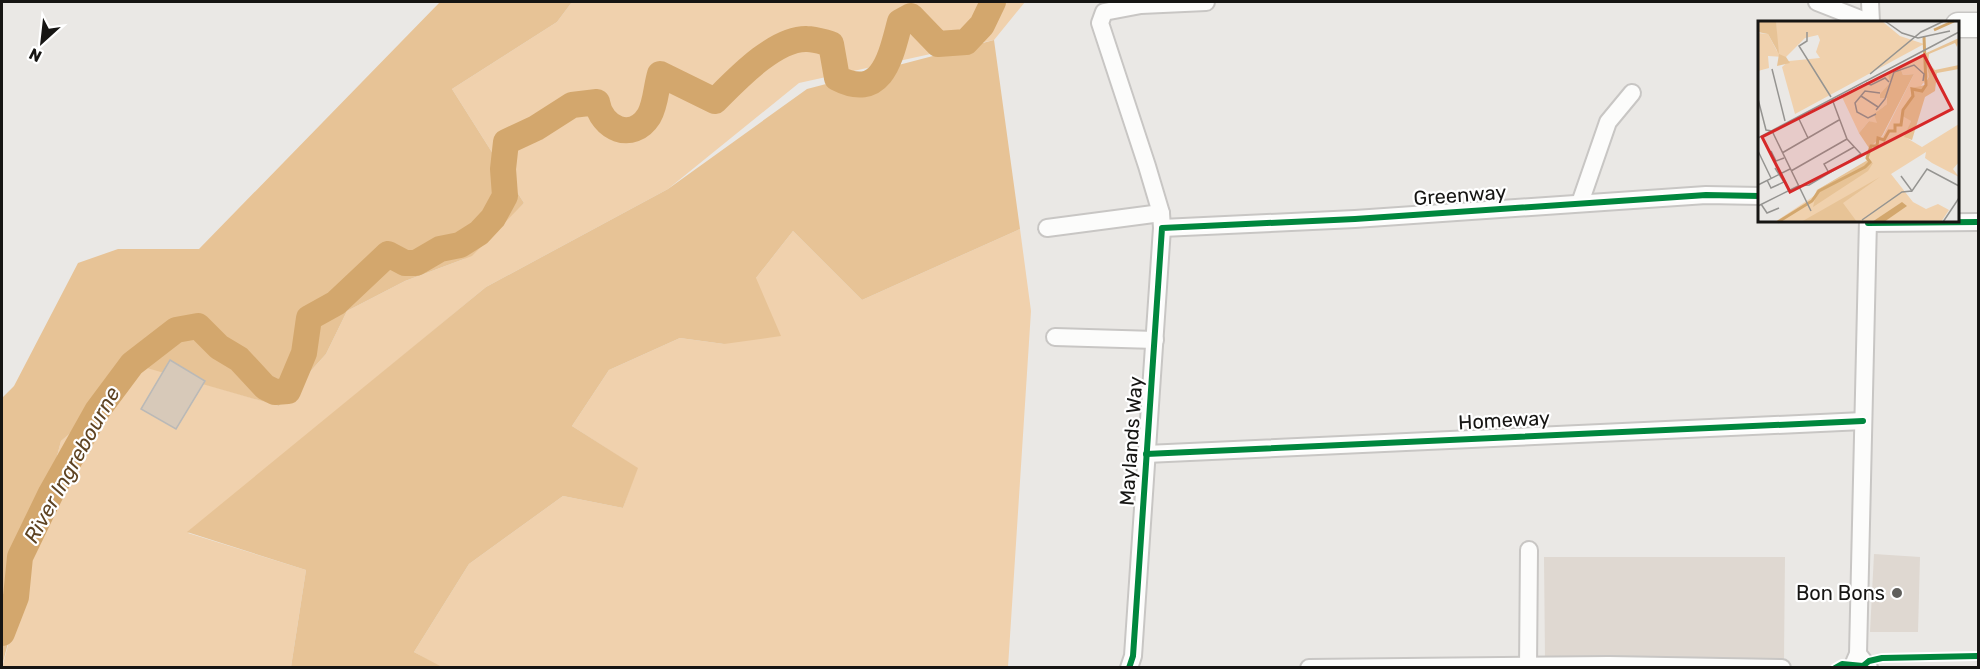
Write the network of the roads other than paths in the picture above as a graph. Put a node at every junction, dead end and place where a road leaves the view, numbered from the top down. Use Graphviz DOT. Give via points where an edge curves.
graph roads {
  1 [pos="1206,2"];
  2 [pos="1817,2"];
  3 [pos="1869,2"];
  4 [pos="1866,21"];
  5 [pos="1869,21"];
  6 [pos="1959,25"];
  7 [pos="1978,25"];
  8 [pos="1632,93"];
  9 [pos="1758,196"];
  10 [pos="1580,203"];
  11 [pos="1162,220"];
  12 [pos="1868,222"];
  13 [pos="1978,222"];
  14 [pos="1047,228"];
  15 [pos="1055,337"];
  16 [pos="1155,340"];
  17 [pos="1863,421"];
  18 [pos="1146,454"];
  19 [pos="1529,550"];
  20 [pos="1855,661"];
  21 [pos="1133,664"];
  22 [pos="1528,667"];
  23 [pos="1309,668"];
  24 [pos="1782,668"];
  25 [pos="1869,668"];
  1 -- 11 [label="street, Maylands Way" via="1141,5 1104,12 1100,22"];
  2 -- 4 [label="street"];
  3 -- 5 [label="street"];
  6 -- 7 [label="street"];
  8 -- 10 [label="street" via="1608,122"];
  9 -- 10 [label="street, Greenway" via="1706,195"];
  10 -- 11 [label="street, Greenway" via="1355,219"];
  11 -- 14 [label="street, Greenway"];
  11 -- 16 [label="street, Maylands Way"];
  12 -- 13 [label="street"];
  12 -- 17 [label="street"];
  15 -- 16 [label="street"];
  16 -- 18 [label="street, Maylands Way"];
  17 -- 18 [label="street, Homeway"];
  17 -- 20 [label="street"];
  18 -- 21 [label="street, Maylands Way"];
  19 -- 22 [label="street"];
  20 -- 25 [label="street"];
  22 -- 23 [label="street"];
  22 -- 24 [label="street"];
}
